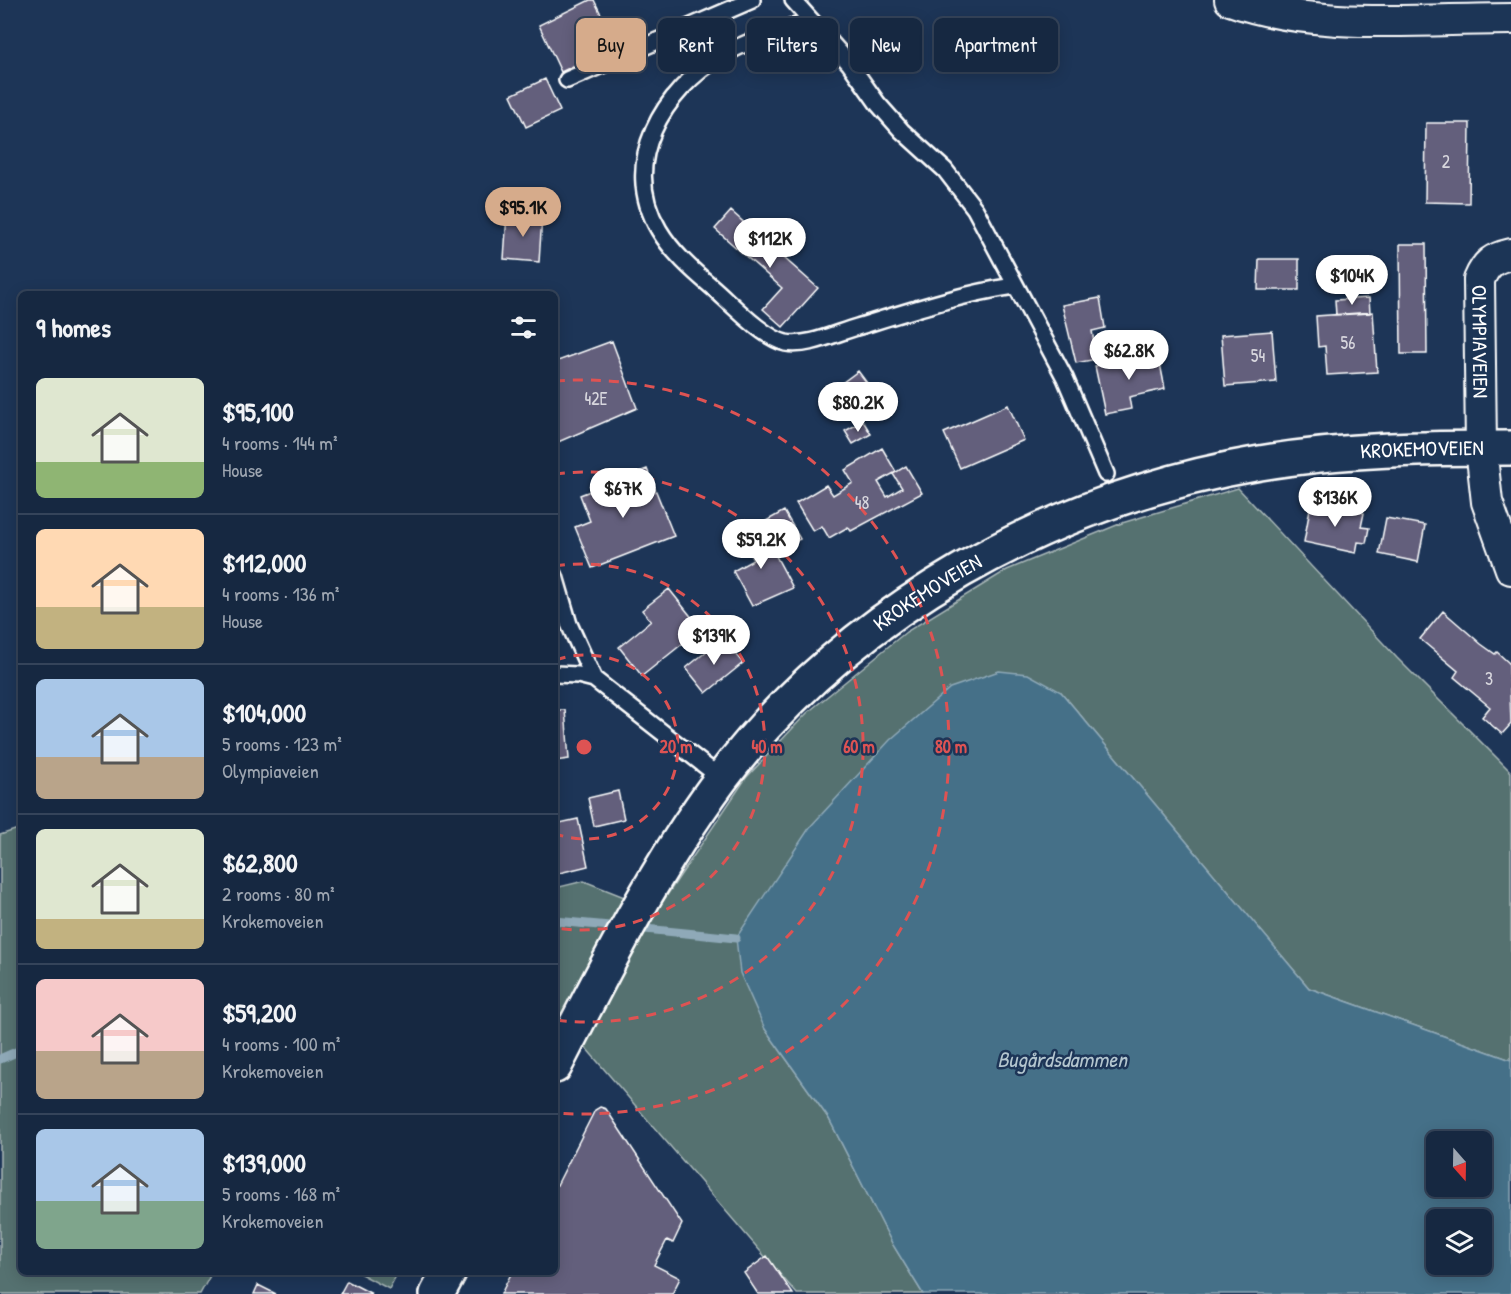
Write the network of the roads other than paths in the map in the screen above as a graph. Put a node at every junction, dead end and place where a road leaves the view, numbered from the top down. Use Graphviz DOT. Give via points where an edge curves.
graph roads {
  1 [pos="752,0"];
  2 [pos="793,0"];
  3 [pos="1230,0"];
  4 [pos="809,18"];
  5 [pos="1511,19"];
  6 [pos="747,42"];
  7 [pos="838,51"];
  8 [pos="567,80"];
  9 [pos="1511,254"];
  10 [pos="1014,286"];
  11 [pos="1496,448"];
  12 [pos="1106,474"];
  13 [pos="1511,569"];
  14 [pos="558,586"];
  15 [pos="558,674"];
  16 [pos="594,680"];
  17 [pos="722,779"];
  18 [pos="558,1060"];
  19 [pos="448,1275"];
  20 [pos="438,1294"];
  1 -- 8 [label="lane"];
  2 -- 4 [label="lane"];
  3 -- 5 [label="street" via="1308,19"];
  6 -- 10 [label="lane" via="722,55 686,83 657,120 647,145 642,174 651,214 670,246 697,274 769,335 789,344 979,291"];
  7 -- 10 [label="lane" via="894,122 958,185 975,209"];
  9 -- 11 [label="street, OLYMPIAVEIEN" via="1484,266 1479,280"];
  10 -- 12 [label="lane" via="1065,378"];
  11 -- 13 [label="street, OLYMPIAVEIEN" via="1487,502"];
  11 -- 17 [label="main road, KROKEMOVEIEN" via="1352,452 1261,463 1178,480 1067,518 946,581 856,643 780,711"];
  14 -- 16 [label="lane"];
  15 -- 16 [label="lane"];
  16 -- 17 [label="lane"];
  17 -- 18 [label="main road, KROKEMOVEIEN" via="664,865"];
  19 -- 20 [label="main road"];
}
